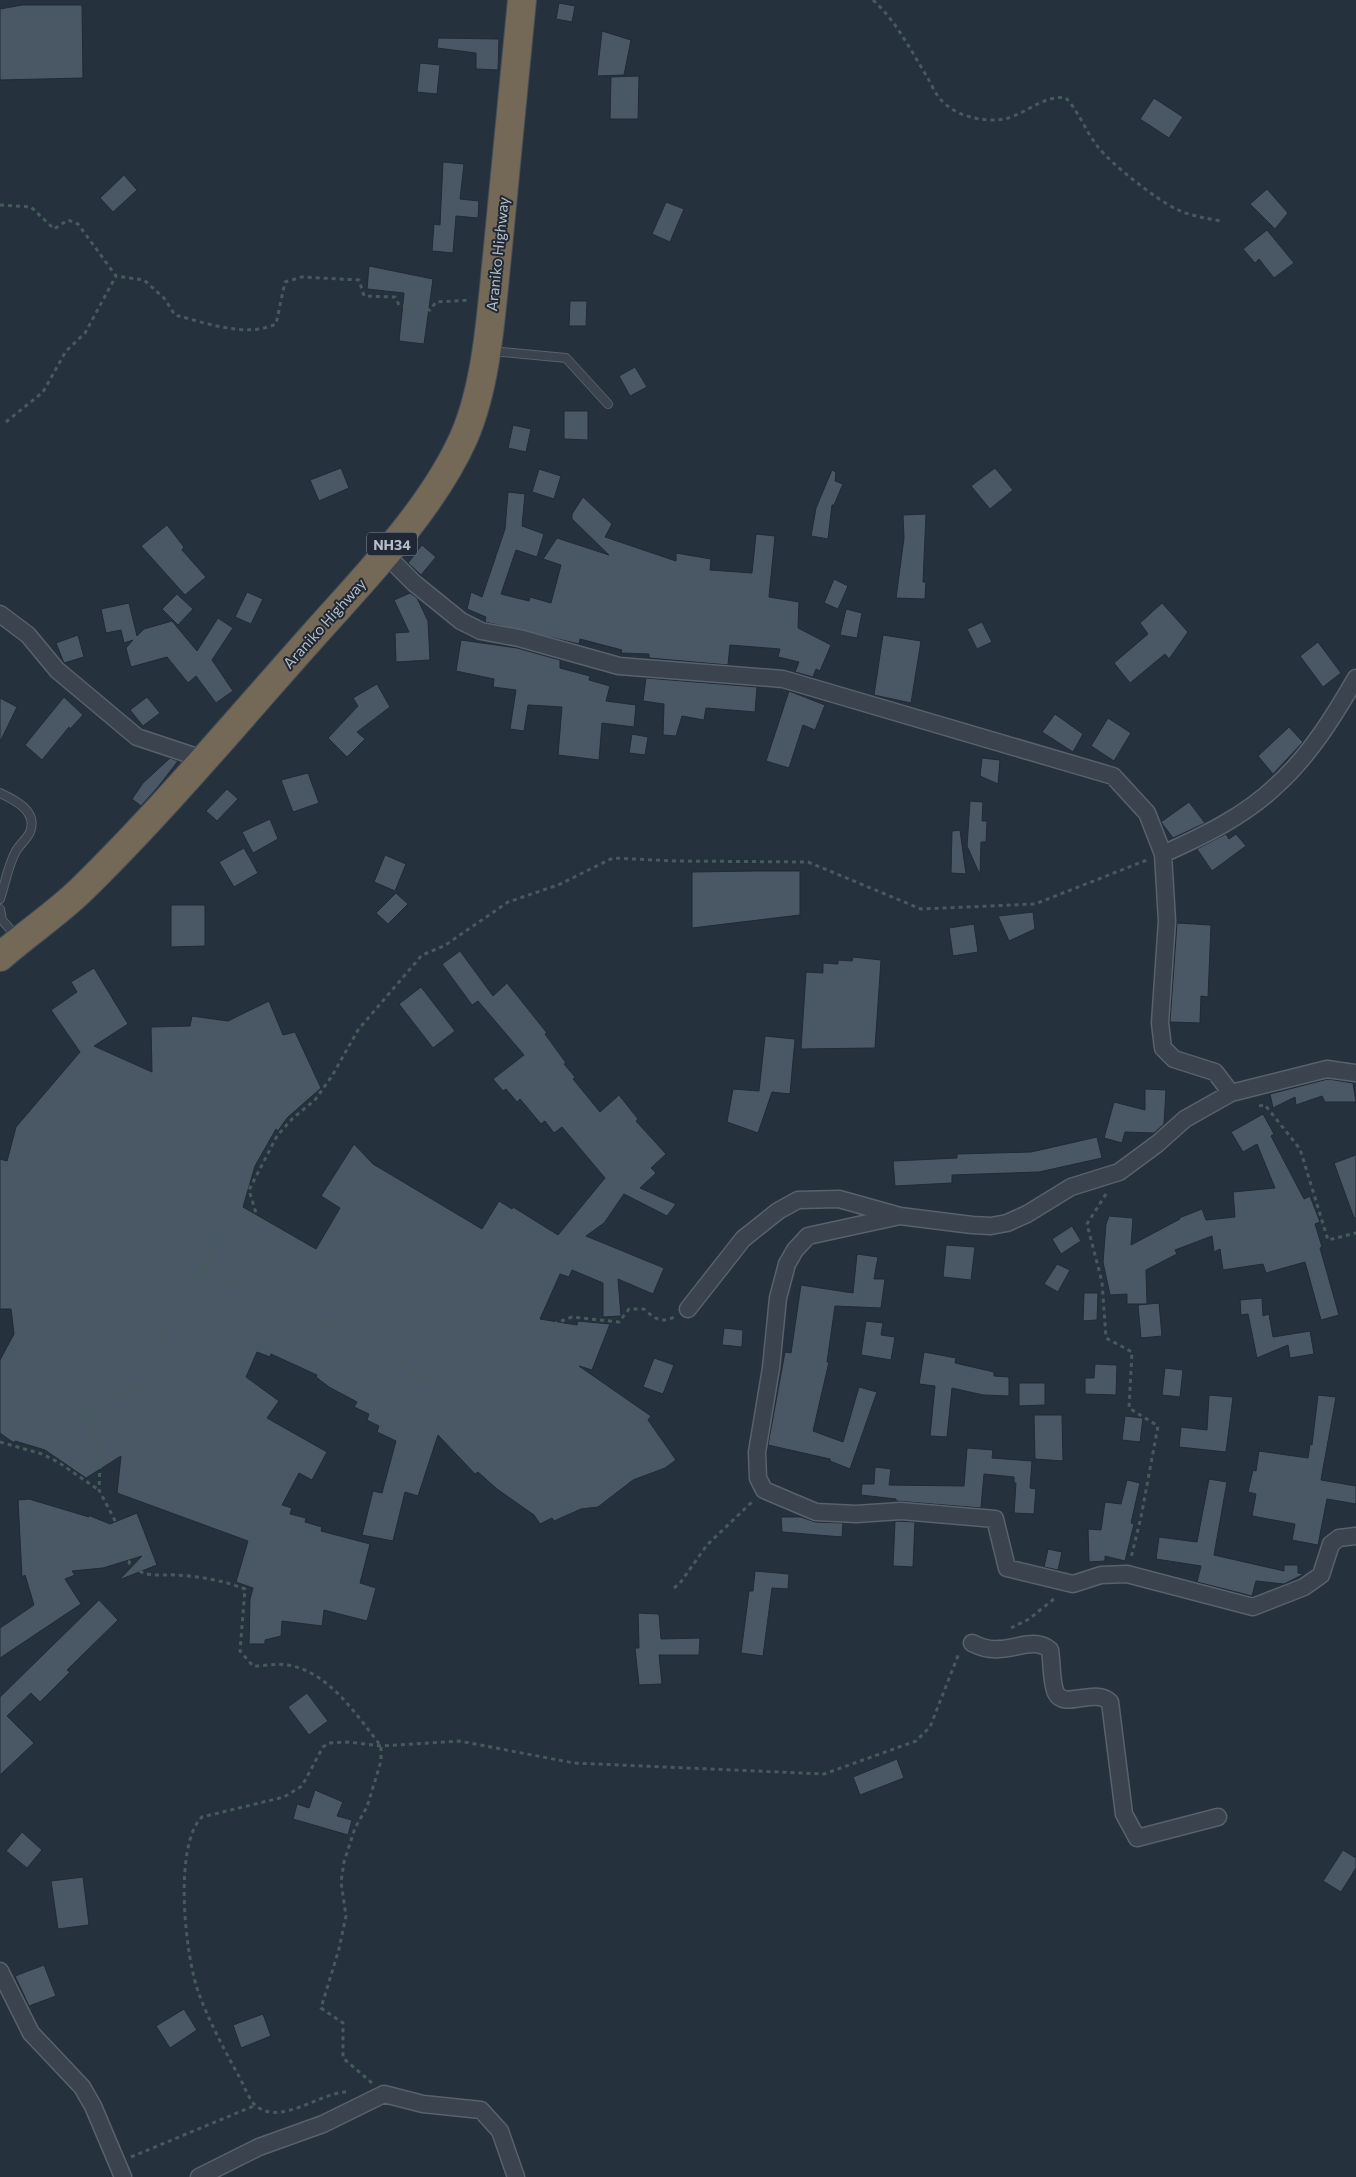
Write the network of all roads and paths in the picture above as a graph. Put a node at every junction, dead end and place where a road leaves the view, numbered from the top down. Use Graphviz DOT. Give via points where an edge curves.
graph roads {
  1 [pos="522,0"];
  2 [pos="873,0"];
  3 [pos="0,204"];
  4 [pos="1221,221"];
  5 [pos="116,276"];
  6 [pos="492,301"];
  7 [pos="485,350"];
  8 [pos="608,404"];
  9 [pos="6,422"];
  10 [pos="384,554"];
  11 [pos="0,614"];
  12 [pos="1356,678"];
  13 [pos="203,758"];
  14 [pos="0,793"];
  15 [pos="1163,854"];
  16 [pos="0,900"];
  17 [pos="0,910"];
  18 [pos="10,948"];
  19 [pos="1356,1072"];
  20 [pos="1230,1093"];
  21 [pos="1256,1106"];
  22 [pos="1119,1172"];
  23 [pos="900,1216"];
  24 [pos="1356,1233"];
  25 [pos="202,1268"];
  26 [pos="688,1309"];
  27 [pos="0,1442"];
  28 [pos="99,1490"];
  29 [pos="764,1490"];
  30 [pos="1356,1536"];
  31 [pos="1127,1574"];
  32 [pos="1074,1584"];
  33 [pos="674,1588"];
  34 [pos="1007,1631"];
  35 [pos="972,1643"];
  36 [pos="382,1746"];
  37 [pos="1218,1816"];
  38 [pos="0,1971"];
  39 [pos="384,2094"];
  40 [pos="256,2106"];
  41 [pos="120,2170"];
  42 [pos="199,2177"];
  43 [pos="516,2177"];
  1 -- 6 [label="highway, Araniko Highway / NH34"];
  2 -- 4 [label="path" via="886,12 941,100 952,110 970,118 996,120 1016,117 1048,98 1066,98 1098,148 1142,185 1174,208 1196,217"];
  3 -- 5 [label="path" via="31,207 54,229 68,220 78,224"];
  5 -- 6 [label="path" via="144,280 164,298 175,315 220,327 263,330 276,324 285,282 302,277 359,280 364,296 395,297 400,305 430,310 436,302"];
  5 -- 9 [label="path" via="86,333 66,351 43,392"];
  6 -- 7 [label="highway, Araniko Highway / NH34"];
  7 -- 8 [label="lane" via="566,358"];
  7 -- 10 [label="highway, Araniko Highway / NH34" via="464,437 427,499"];
  10 -- 13 [label="highway, Araniko Highway / NH34"];
  10 -- 15 [label="street" via="461,621 481,630 619,666 783,679 1113,776 1146,813"];
  11 -- 13 [label="street" via="28,634 57,670 138,737"];
  12 -- 15 [label="street" via="1310,749 1277,786 1204,835"];
  13 -- 18 [label="highway, Araniko Highway / NH34" via="77,894"];
  14 -- 16 [label="lane" via="19,802 27,810 31,825 31,831 16,850"];
  15 -- 20 [label="street" via="1167,921 1160,1023 1163,1048 1174,1059 1215,1072"];
  15 -- 25 [label="path" via="1035,904 922,908 808,862 613,858 558,885 508,902 444,946 422,956 379,1004 358,1030 315,1100 293,1118 265,1156 250,1190 255,1222 247,1227 228,1226 220,1232 210,1259"];
  17 -- 18 [label="lane"];
  19 -- 20 [label="street" via="1327,1069"];
  20 -- 22 [label="street" via="1185,1119"];
  21 -- 24 [label="path" via="1265,1105 1300,1149 1328,1240"];
  22 -- 23 [label="street" via="1071,1187 1007,1223 972,1225"];
  22 -- 31 [label="path" via="1087,1224 1102,1282 1106,1338 1132,1352 1129,1408 1158,1426"];
  23 -- 26 [label="street" via="839,1199 798,1200 778,1211 743,1239"];
  23 -- 29 [label="street" via="808,1236 787,1264 778,1298 771,1368 757,1452 758,1478"];
  25 -- 26 [label="path" via="335,1328 417,1375 443,1384 463,1357 472,1352 514,1352 531,1344 556,1323 572,1317 619,1322 629,1309 644,1309 661,1321"];
  25 -- 28 [label="path" via="186,1304 163,1329 143,1385 82,1411 97,1445"];
  27 -- 28 [label="path" via="42,1454"];
  28 -- 36 [label="path" via="132,1553 129,1564 135,1570 161,1576 176,1574 245,1589 240,1651 253,1666 286,1665 315,1676 331,1687"];
  29 -- 32 [label="street" via="816,1512 901,1511 995,1519 1007,1568"];
  29 -- 33 [label="path" via="707,1545"];
  30 -- 31 [label="street" via="1339,1538 1331,1544 1321,1575 1304,1587 1253,1607"];
  31 -- 32 [label="street" via="1101,1575"];
  32 -- 34 [label="path" via="1029,1619"];
  35 -- 36 [label="path" via="957,1654 930,1727 916,1741 824,1774 574,1763 459,1741"];
  35 -- 37 [label="street" via="999,1650 1037,1644 1045,1646 1050,1650 1056,1692 1061,1698 1068,1700 1098,1695 1110,1702 1124,1814 1137,1838"];
  36 -- 39 [label="path" via="381,1761 367,1807 355,1828 344,1862 342,1882 346,1916 321,2008 343,2023 343,2058"];
  36 -- 40 [label="path" via="348,1742 329,1744 323,1748 307,1779 295,1792 202,1817 196,1822 189,1839 185,1920 198,1992 220,2042"];
  38 -- 41 [label="street" via="31,2033 82,2088 93,2106"];
  39 -- 40 [label="path" via="343,2092 277,2114"];
  39 -- 42 [label="street" via="323,2124 259,2147"];
  39 -- 43 [label="street" via="423,2104 481,2110 500,2131"];
  40 -- 41 [label="path"];
}
